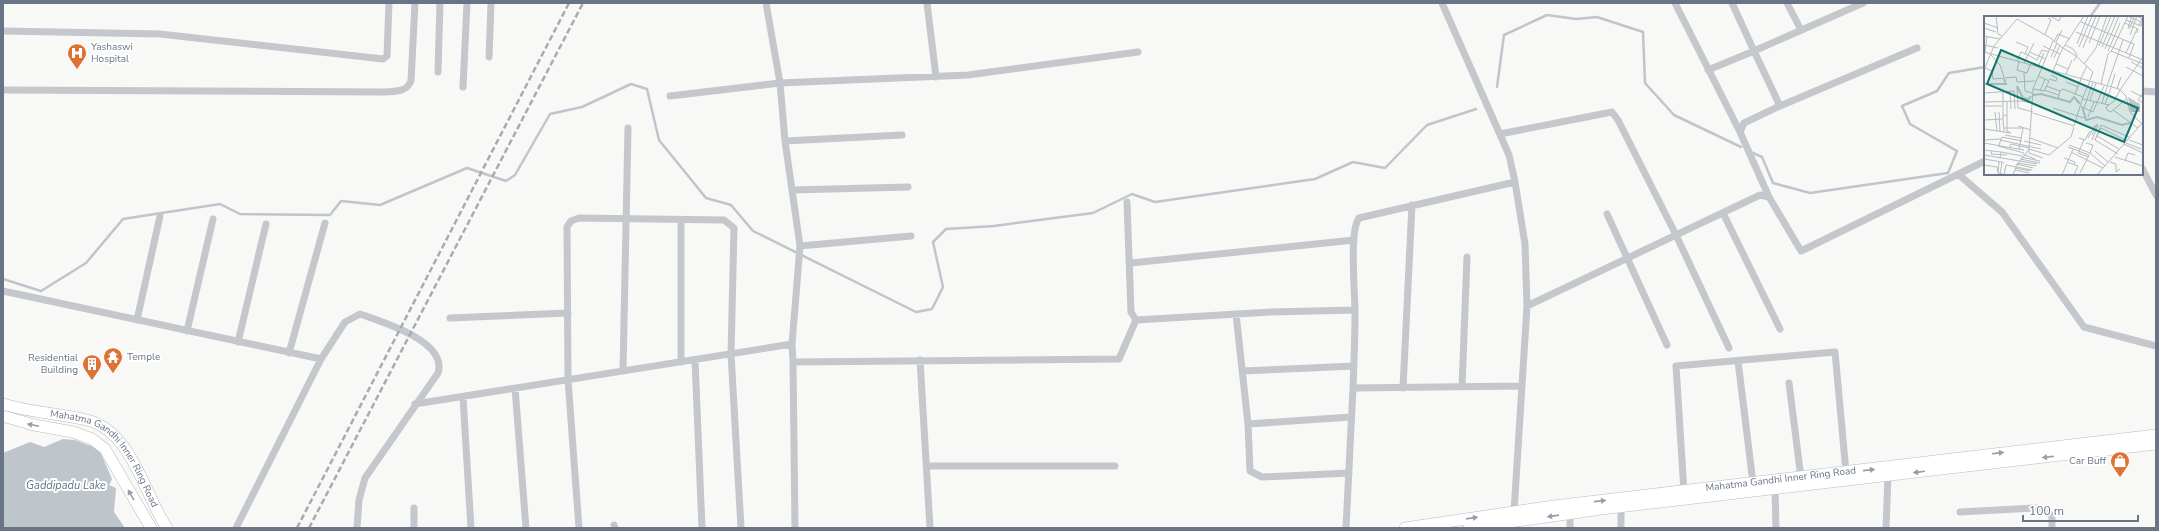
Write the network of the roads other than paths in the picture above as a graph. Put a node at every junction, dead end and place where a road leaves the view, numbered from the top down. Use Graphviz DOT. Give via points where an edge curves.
graph roads {
  1 [pos="389,3"];
  2 [pos="415,3"];
  3 [pos="440,3"];
  4 [pos="466,3"];
  5 [pos="491,3"];
  6 [pos="766,3"];
  7 [pos="927,3"];
  8 [pos="1442,3"];
  9 [pos="1674,3"];
  10 [pos="1732,3"];
  11 [pos="1787,3"];
  12 [pos="1863,3"];
  13 [pos="1801,30"];
  14 [pos="3,31"];
  15 [pos="1918,48"];
  16 [pos="1754,51"];
  17 [pos="1138,52"];
  18 [pos="489,57"];
  19 [pos="1708,70"];
  20 [pos="438,72"];
  21 [pos="936,77"];
  22 [pos="780,83"];
  23 [pos="463,87"];
  24 [pos="3,90"];
  25 [pos="2143,91"];
  26 [pos="2156,92"];
  27 [pos="670,96"];
  28 [pos="1780,106"];
  29 [pos="628,128"];
  30 [pos="1740,132"];
  31 [pos="1500,134"];
  32 [pos="902,135"];
  33 [pos="785,141"];
  34 [pos="1984,161"];
  35 [pos="2143,170"];
  36 [pos="1958,174"];
  37 [pos="1515,182"];
  38 [pos="908,187"];
  39 [pos="792,190"];
  40 [pos="2156,195"];
  41 [pos="1770,197"];
  42 [pos="1127,202"];
  43 [pos="1412,205"];
  44 [pos="1723,213"];
  45 [pos="1607,214"];
  46 [pos="160,216"];
  47 [pos="213,220"];
  48 [pos="626,220"];
  49 [pos="681,220"];
  50 [pos="325,223"];
  51 [pos="266,224"];
  52 [pos="1676,235"];
  53 [pos="911,236"];
  54 [pos="1354,240"];
  55 [pos="800,249"];
  56 [pos="1467,257"];
  57 [pos="1628,258"];
  58 [pos="1131,263"];
  59 [pos="3,291"];
  60 [pos="1527,306"];
  61 [pos="1355,310"];
  62 [pos="568,313"];
  63 [pos="1236,314"];
  64 [pos="450,318"];
  65 [pos="137,320"];
  66 [pos="1136,320"];
  67 [pos="1780,329"];
  68 [pos="187,331"];
  69 [pos="238,342"];
  70 [pos="792,344"];
  71 [pos="1667,345"];
  72 [pos="2156,346"];
  73 [pos="1728,348"];
  74 [pos="289,353"];
  75 [pos="731,354"];
  76 [pos="321,360"];
  77 [pos="695,360"];
  78 [pos="920,360"];
  79 [pos="1738,361"];
  80 [pos="681,362"];
  81 [pos="793,362"];
  82 [pos="1354,366"];
  83 [pos="623,371"];
  84 [pos="1242,371"];
  85 [pos="568,380"];
  86 [pos="1789,383"];
  87 [pos="1520,386"];
  88 [pos="1462,387"];
  89 [pos="516,388"];
  90 [pos="1353,388"];
  91 [pos="1403,388"];
  92 [pos="463,396"];
  93 [pos="3,404"];
  94 [pos="415,404"];
  95 [pos="3,416"];
  96 [pos="1352,417"];
  97 [pos="1248,424"];
  98 [pos="2156,435"];
  99 [pos="2156,444"];
  100 [pos="927,466"];
  101 [pos="1115,466"];
  102 [pos="1846,472"];
  103 [pos="1348,473"];
  104 [pos="1888,476"];
  105 [pos="1801,478"];
  106 [pos="1753,483"];
  107 [pos="1776,490"];
  108 [pos="1684,492"];
  109 [pos="1621,507"];
  110 [pos="414,508"];
  111 [pos="1960,512"];
  112 [pos="1570,514"];
  113 [pos="1514,520"];
  114 [pos="151,528"];
  115 [pos="167,528"];
  116 [pos="236,528"];
  117 [pos="357,528"];
  118 [pos="414,528"];
  119 [pos="471,528"];
  120 [pos="526,528"];
  121 [pos="579,528"];
  122 [pos="702,528"];
  123 [pos="741,528"];
  124 [pos="795,528"];
  125 [pos="930,528"];
  126 [pos="1346,528"];
  127 [pos="1405,528"];
  128 [pos="1469,528"];
  129 [pos="1570,528"];
  130 [pos="1621,528"];
  131 [pos="1776,528"];
  132 [pos="1886,528"];
  133 [pos="2052,528"];
  1 -- 14 [label="street" via="387,56 383,59 160,34"];
  2 -- 24 [label="street" via="411,81 403,90"];
  3 -- 20 [label="street"];
  4 -- 23 [label="street"];
  5 -- 18 [label="street"];
  6 -- 22 [label="street"];
  7 -- 21 [label="street"];
  8 -- 31 [label="street"];
  9 -- 19 [label="street"];
  10 -- 16 [label="street"];
  11 -- 13 [label="street"];
  12 -- 13 [label="street"];
  13 -- 16 [label="street"];
  15 -- 28 [label="street"];
  16 -- 19 [label="street"];
  16 -- 28 [label="street"];
  17 -- 21 [label="street"];
  19 -- 30 [label="street"];
  21 -- 22 [label="street"];
  22 -- 27 [label="street"];
  22 -- 33 [label="street"];
  25 -- 26 [label="street"];
  28 -- 30 [label="street" via="1744,123"];
  29 -- 48 [label="street"];
  30 -- 41 [label="street"];
  31 -- 37 [label="street" via="1509,155"];
  31 -- 52 [label="street" via="1612,112"];
  32 -- 33 [label="street"];
  33 -- 39 [label="street"];
  34 -- 36 [label="street"];
  35 -- 40 [label="street"];
  36 -- 41 [label="street" via="1801,251"];
  36 -- 72 [label="street" via="2002,212 2084,327"];
  37 -- 43 [label="street"];
  37 -- 60 [label="street" via="1525,244"];
  38 -- 39 [label="street"];
  39 -- 55 [label="street"];
  41 -- 44 [label="street" via="1760,196"];
  42 -- 58 [label="street"];
  43 -- 54 [label="street" via="1361,216 1355,225"];
  43 -- 91 [label="street"];
  44 -- 52 [label="street"];
  44 -- 67 [label="street"];
  45 -- 57 [label="street"];
  46 -- 65 [label="street"];
  47 -- 68 [label="street"];
  48 -- 49 [label="street"];
  48 -- 62 [label="street" via="579,218 571,221 567,227"];
  48 -- 83 [label="street"];
  49 -- 75 [label="street" via="724,220 734,228"];
  49 -- 80 [label="street"];
  50 -- 74 [label="street"];
  51 -- 69 [label="street"];
  52 -- 57 [label="street"];
  52 -- 73 [label="street"];
  53 -- 55 [label="street"];
  54 -- 58 [label="street"];
  54 -- 61 [label="street"];
  55 -- 70 [label="street"];
  56 -- 88 [label="street"];
  57 -- 60 [label="street"];
  57 -- 71 [label="street"];
  58 -- 66 [label="street" via="1131,312"];
  59 -- 65 [label="street"];
  60 -- 87 [label="street"];
  61 -- 63 [label="street"];
  61 -- 82 [label="street"];
  62 -- 64 [label="street"];
  62 -- 85 [label="street"];
  63 -- 66 [label="street"];
  63 -- 84 [label="street"];
  65 -- 68 [label="street"];
  66 -- 78 [label="street" via="1119,359"];
  68 -- 69 [label="street"];
  69 -- 74 [label="street"];
  70 -- 75 [label="street"];
  70 -- 81 [label="street"];
  74 -- 76 [label="street"];
  75 -- 77 [label="street"];
  75 -- 123 [label="street"];
  76 -- 94 [label="street" via="345,322 360,314 400,329 432,349 440,362 438,373"];
  76 -- 116 [label="street"];
  77 -- 80 [label="street"];
  77 -- 122 [label="street"];
  78 -- 81 [label="street"];
  78 -- 100 [label="street"];
  79 -- 102 [label="street" via="1835,352"];
  79 -- 106 [label="street"];
  79 -- 108 [label="street" via="1676,366"];
  80 -- 83 [label="street"];
  81 -- 124 [label="street"];
  82 -- 84 [label="street"];
  82 -- 90 [label="street"];
  83 -- 85 [label="street"];
  84 -- 97 [label="street"];
  85 -- 89 [label="street"];
  85 -- 121 [label="street"];
  86 -- 105 [label="street"];
  87 -- 88 [label="street"];
  87 -- 113 [label="street"];
  88 -- 91 [label="street"];
  89 -- 92 [label="street"];
  89 -- 120 [label="street"];
  90 -- 91 [label="street"];
  90 -- 96 [label="street"];
  92 -- 94 [label="street"];
  92 -- 119 [label="street"];
  93 -- 115 [label="main road, Mahatma Gandhi Inner Ring Road" via="44,414 89,420 106,427 122,444"];
  94 -- 117 [label="street" via="365,478 359,500"];
  114 -- 95 [label="main road, Mahatma Gandhi Inner Ring Road, one-way" via="105,449 92,439 73,432"];
  96 -- 97 [label="street"];
  96 -- 103 [label="street"];
  97 -- 103 [label="street" via="1250,471 1262,477"];
  102 -- 98 [label="main road, Mahatma Gandhi Inner Ring Road, one-way"];
  99 -- 104 [label="main road, Mahatma Gandhi Inner Ring Road, one-way"];
  100 -- 101 [label="street"];
  100 -- 125 [label="street"];
  102 -- 105 [label="main road, Mahatma Gandhi Inner Ring Road"];
  103 -- 126 [label="street"];
  104 -- 107 [label="main road, Mahatma Gandhi Inner Ring Road"];
  104 -- 132 [label="street"];
  105 -- 106 [label="main road, Mahatma Gandhi Inner Ring Road"];
  106 -- 108 [label="main road, Mahatma Gandhi Inner Ring Road"];
  107 -- 109 [label="main road, Mahatma Gandhi Inner Ring Road"];
  107 -- 131 [label="street"];
  113 -- 108 [label="main road, Mahatma Gandhi Inner Ring Road, one-way"];
  109 -- 112 [label="main road, Mahatma Gandhi Inner Ring Road"];
  109 -- 130 [label="street"];
  110 -- 118 [label="street"];
  111 -- 133 [label="street" via="2035,508 2045,510 2052,516"];
  112 -- 113 [label="main road, Mahatma Gandhi Inner Ring Road, one-way"];
  112 -- 129 [label="street"];
  127 -- 113 [label="main road, Mahatma Gandhi Inner Ring Road, one-way"];
  113 -- 128 [label="main road, Mahatma Gandhi Inner Ring Road"];
}
